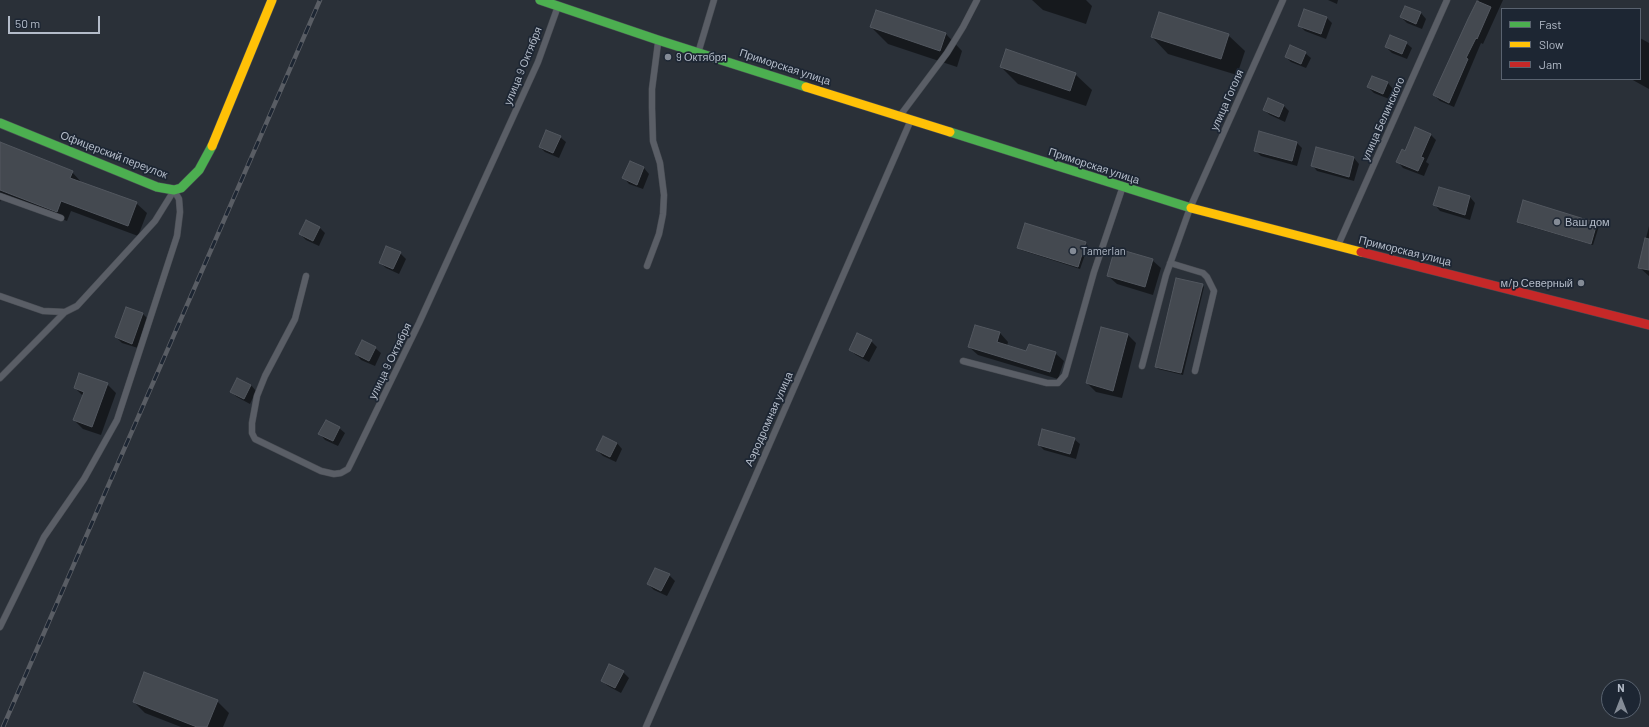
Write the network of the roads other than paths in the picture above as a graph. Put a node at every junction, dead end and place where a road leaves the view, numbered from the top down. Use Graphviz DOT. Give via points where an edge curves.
graph roads {
  1 [pos="272,0"];
  2 [pos="540,0"];
  3 [pos="714,0"];
  4 [pos="977,0"];
  5 [pos="1283,0"];
  6 [pos="1447,0"];
  7 [pos="558,3"];
  8 [pos="658,40"];
  9 [pos="698,52"];
  10 [pos="900,116"];
  11 [pos="911,120"];
  12 [pos="0,123"];
  13 [pos="1122,187"];
  14 [pos="174,190"];
  15 [pos="0,196"];
  16 [pos="1190,208"];
  17 [pos="62,218"];
  18 [pos="1337,246"];
  19 [pos="1170,263"];
  20 [pos="647,266"];
  21 [pos="306,276"];
  22 [pos="0,296"];
  23 [pos="65,312"];
  24 [pos="1649,325"];
  25 [pos="963,361"];
  26 [pos="1142,366"];
  27 [pos="1196,371"];
  28 [pos="0,378"];
  29 [pos="0,628"];
  30 [pos="646,727"];
  1 -- 14 [label="main road, Офицерский переулок" via="214,143 199,170 181,188"];
  2 -- 7 [label="main road, Приморская улица"];
  3 -- 9 [label="lane"];
  4 -- 10 [label="lane" via="947,53"];
  5 -- 16 [label="lane, улица Гоголя"];
  6 -- 18 [label="lane, улица Белинского"];
  7 -- 8 [label="main road, Приморская улица"];
  7 -- 21 [label="lane, улица 9 Октября" via="538,62 419,323 348,469 341,473 321,471 255,439 252,433 257,396 295,319"];
  8 -- 9 [label="main road, Приморская улица"];
  8 -- 20 [label="lane" via="652,89 653,141 660,163 664,195 659,234"];
  9 -- 10 [label="main road, Приморская улица"];
  10 -- 11 [label="main road, Приморская улица"];
  11 -- 13 [label="main road, Приморская улица"];
  11 -- 30 [label="lane, Аэродромная улица"];
  12 -- 14 [label="main road, Офицерский переулок" via="157,187"];
  13 -- 16 [label="main road, Приморская улица"];
  13 -- 25 [label="lane" via="1094,272 1065,375 1058,383 1047,383"];
  14 -- 23 [label="lane" via="155,220 130,250 77,306"];
  14 -- 29 [label="lane" via="179,199 180,212 177,236 117,420 84,479 44,537"];
  15 -- 17 [label="lane"];
  16 -- 18 [label="main road, Приморская улица"];
  16 -- 19 [label="lane, улица Гоголя"];
  18 -- 24 [label="main road, Приморская улица"];
  19 -- 26 [label="lane, улица Гоголя"];
  19 -- 27 [label="lane" via="1202,273 1214,291"];
  22 -- 23 [label="lane" via="43,311"];
  23 -- 28 [label="lane"];
}
